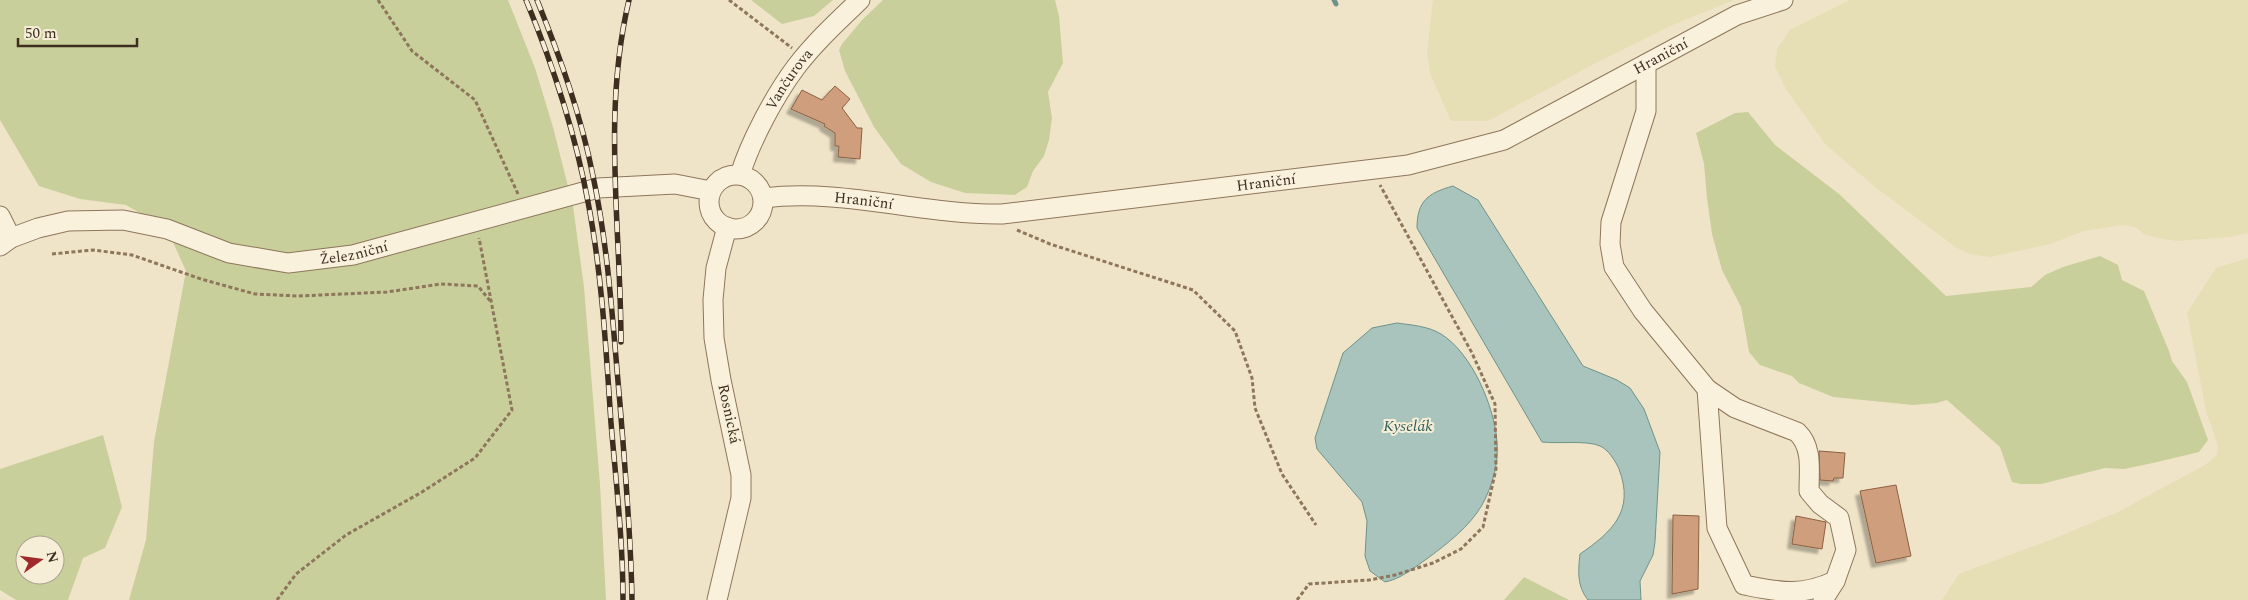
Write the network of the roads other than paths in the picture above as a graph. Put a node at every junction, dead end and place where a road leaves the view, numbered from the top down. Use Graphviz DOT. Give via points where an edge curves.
graph roads {
  1 [pos="860,0"];
  2 [pos="1783,0"];
  3 [pos="1646,64"];
  4 [pos="740,175"];
  5 [pos="711,191"];
  6 [pos="763,198"];
  7 [pos="0,216"];
  8 [pos="727,227"];
  9 [pos="6,242"];
  10 [pos="1707,390"];
  11 [pos="1835,581"];
  12 [pos="717,600"];
  13 [pos="1823,600"];
  1 -- 4 [label="street, Vančurova" via="804,57 746,156"];
  2 -- 3 [label="street, Hraniční" via="1737,15"];
  3 -- 6 [label="street, Hraniční" via="1504,140 1408,165 1002,214 942,211 865,199 807,195"];
  3 -- 10 [label="street" via="1646,110 1611,222 1614,267 1643,311"];
  4 -- 5 [label="street" via="720,180"];
  4 -- 6 [label="street" via="753,181"];
  5 -- 8 [label="street" via="711,213"];
  5 -- 9 [label="street, Železniční" via="675,184 578,192 353,254 288,263 229,253 167,230 123,220 68,221 38,228"];
  6 -- 8 [label="street" via="761,212 754,223 741,229"];
  7 -- 9 [label="street"];
  8 -- 12 [label="street, Rosnická" via="716,268 714,338 741,475 741,498"];
  10 -- 11 [label="street" via="1735,408 1797,432 1804,439 1808,452 1809,491 1839,518 1846,550"];
  10 -- 11 [label="street" via="1717,528 1744,585 1781,592 1814,590"];
  11 -- 13 [label="street"];
}
